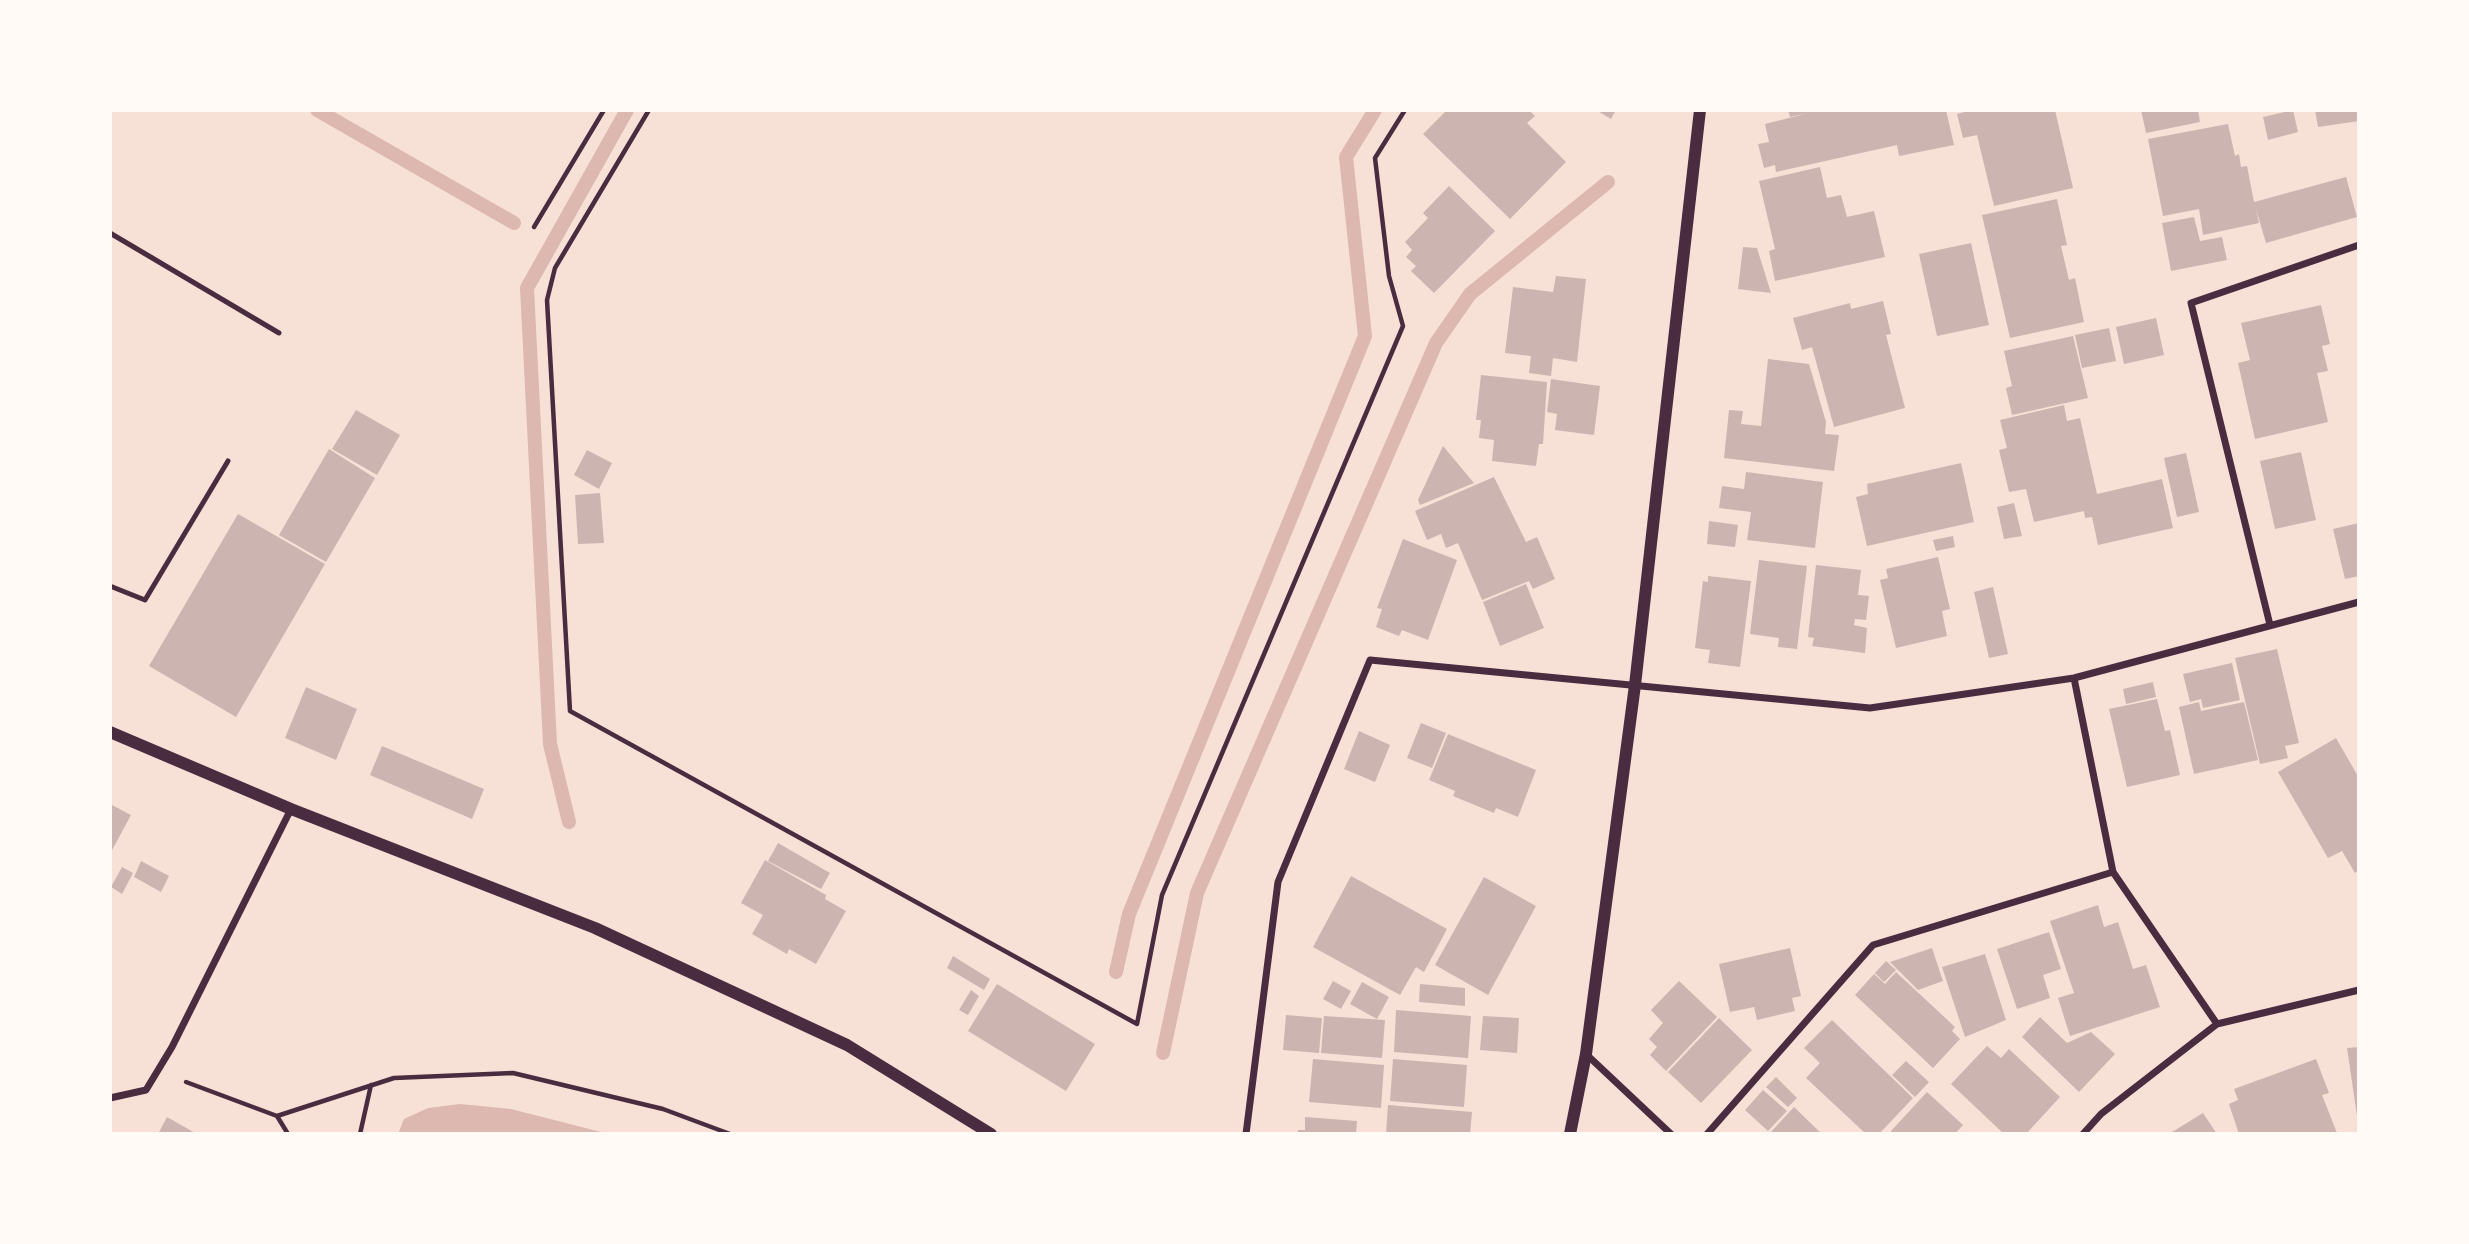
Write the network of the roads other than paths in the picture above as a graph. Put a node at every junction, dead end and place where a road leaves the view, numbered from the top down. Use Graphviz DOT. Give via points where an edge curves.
graph roads {
  1 [pos="1700,110"];
  2 [pos="110,233"];
  3 [pos="2359,245"];
  4 [pos="279,333"];
  5 [pos="228,461"];
  6 [pos="110,586"];
  7 [pos="2359,602"];
  8 [pos="2270,625"];
  9 [pos="2074,678"];
  10 [pos="1635,685"];
  11 [pos="110,732"];
  12 [pos="291,809"];
  13 [pos="2113,872"];
  14 [pos="2359,990"];
  15 [pos="2217,1024"];
  16 [pos="1586,1054"];
  17 [pos="110,1098"];
  18 [pos="990,1134"];
  19 [pos="1246,1134"];
  20 [pos="1570,1134"];
  21 [pos="1671,1134"];
  22 [pos="1707,1134"];
  23 [pos="2083,1134"];
  1 -- 10 [label="street"];
  2 -- 4 [label="lane"];
  3 -- 8 [label="street" via="2191,303"];
  5 -- 6 [label="lane" via="145,600"];
  7 -- 8 [label="street"];
  8 -- 9 [label="street"];
  9 -- 10 [label="street" via="1870,708"];
  9 -- 13 [label="street"];
  10 -- 16 [label="street"];
  10 -- 19 [label="street" via="1370,660 1278,882"];
  11 -- 12 [label="street"];
  12 -- 17 [label="street" via="146,1090"];
  12 -- 18 [label="street" via="595,928 834,1039"];
  13 -- 15 [label="street"];
  13 -- 22 [label="street" via="1873,945"];
  14 -- 15 [label="street"];
  15 -- 23 [label="street" via="2101,1114"];
  16 -- 20 [label="street"];
  16 -- 21 [label="street"];
}
